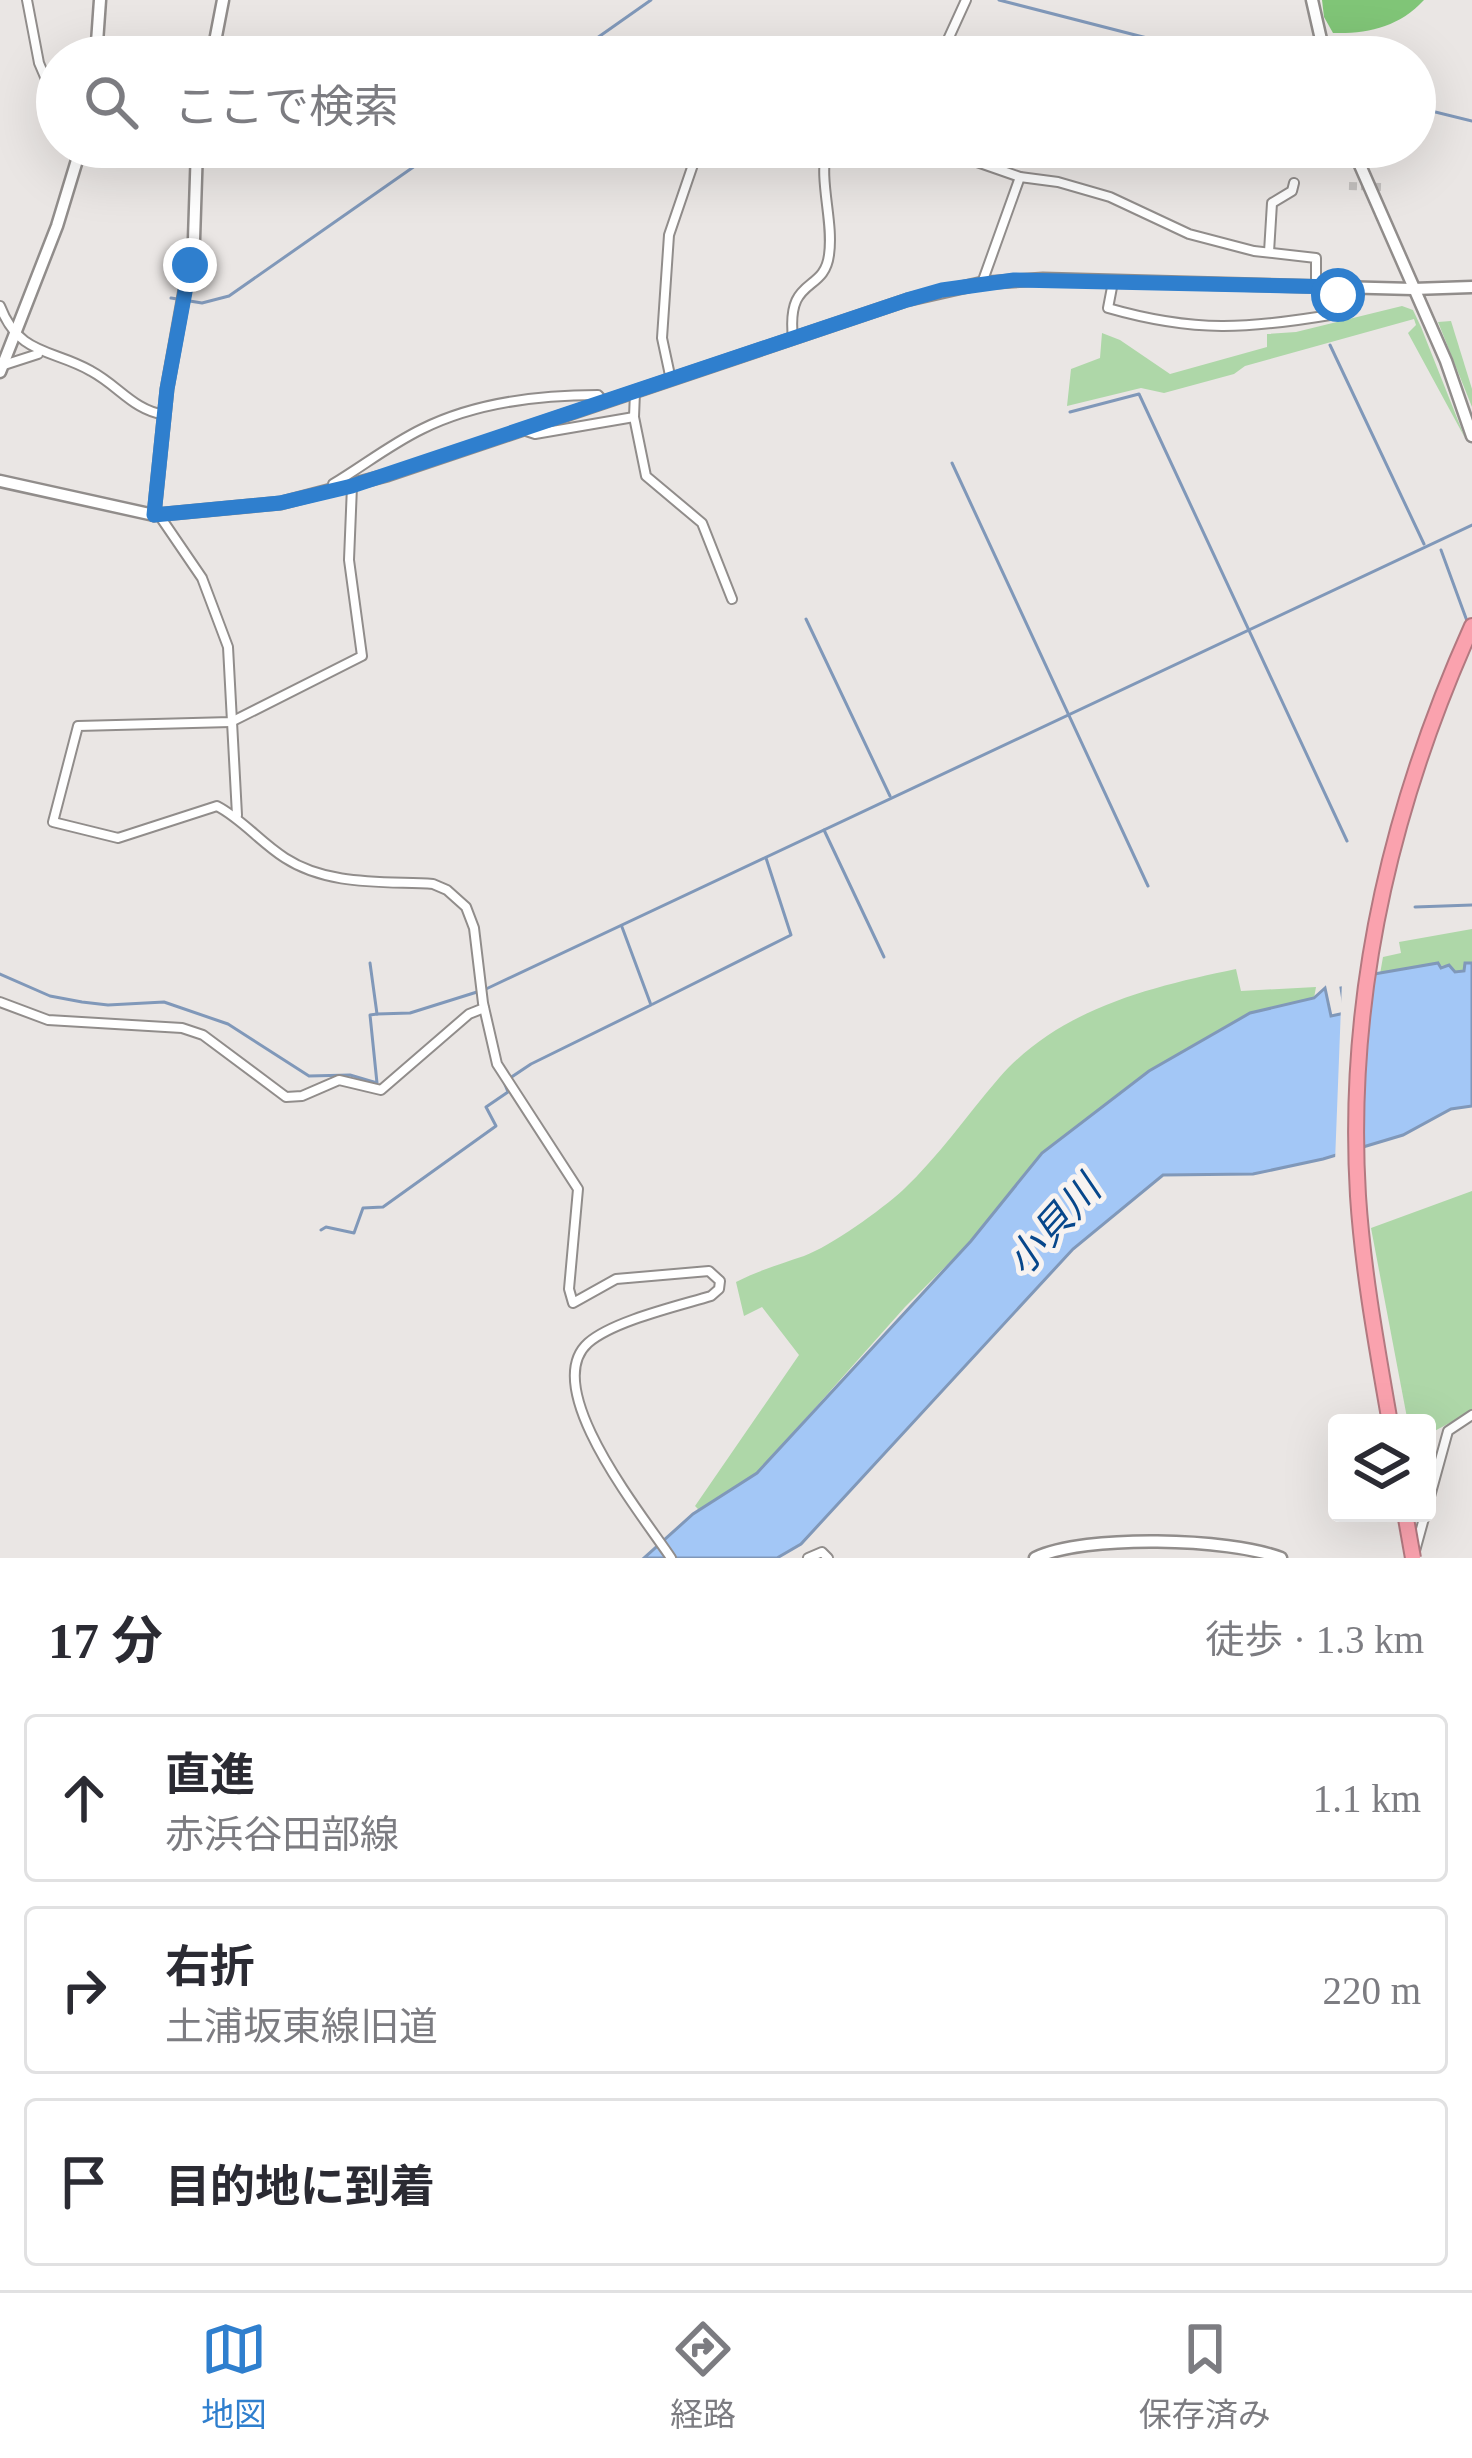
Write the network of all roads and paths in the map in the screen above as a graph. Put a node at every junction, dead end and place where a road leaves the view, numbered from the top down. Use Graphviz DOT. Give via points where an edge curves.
graph roads {
  1 [pos="27,0"];
  2 [pos="100,0"];
  3 [pos="224,0"];
  4 [pos="966,0"];
  5 [pos="1312,0"];
  6 [pos="97,36"];
  7 [pos="216,36"];
  8 [pos="950,36"];
  9 [pos="1320,36"];
  10 [pos="36,47"];
  11 [pos="75,168"];
  12 [pos="196,168"];
  13 [pos="692,168"];
  14 [pos="828,168"];
  15 [pos="994,168"];
  16 [pos="1361,168"];
  17 [pos="1020,177"];
  18 [pos="1294,183"];
  19 [pos="1268,252"];
  20 [pos="1113,282"];
  21 [pos="982,283"];
  22 [pos="1316,287"];
  23 [pos="1338,287"];
  24 [pos="1472,287"];
  25 [pos="1414,289"];
  26 [pos="0,306"];
  27 [pos="17,330"];
  28 [pos="793,338"];
  29 [pos="40,353"];
  30 [pos="1,368"];
  31 [pos="671,380"];
  32 [pos="634,392"];
  33 [pos="604,402"];
  34 [pos="165,415"];
  35 [pos="634,417"];
  36 [pos="522,429"];
  37 [pos="1472,436"];
  38 [pos="0,481"];
  39 [pos="352,486"];
  40 [pos="331,492"];
  41 [pos="156,515"];
  42 [pos="732,599"];
  43 [pos="1472,626"];
  44 [pos="231,722"];
  45 [pos="237,817"];
  46 [pos="0,1002"];
  47 [pos="484,1008"];
  48 [pos="1388,1414"];
  49 [pos="1472,1414"];
  50 [pos="1407,1522"];
  51 [pos="1112,1542"];
  52 [pos="671,1558"];
  53 [pos="808,1558"];
  54 [pos="827,1558"];
  55 [pos="1035,1558"];
  56 [pos="1114,1558"];
  57 [pos="1281,1558"];
  58 [pos="1413,1558"];
  1 -- 10 [label="street"];
  2 -- 6 [label="main road"];
  3 -- 7 [label="main road"];
  4 -- 8 [label="street"];
  5 -- 9 [label="main road"];
  11 -- 27 [label="main road"];
  12 -- 34 [label="main road" via="194,239"];
  13 -- 31 [label="street" via="669,235 662,338"];
  14 -- 28 [label="street" via="830,257 796,296"];
  15 -- 17 [label="street"];
  16 -- 25 [label="main road"];
  17 -- 19 [label="street" via="1110,197 1189,234"];
  17 -- 21 [label="street"];
  18 -- 19 [label="street" via="1272,203"];
  19 -- 22 [label="street" via="1316,258"];
  20 -- 21 [label="main road"];
  20 -- 22 [label="main road"];
  20 -- 23 [label="street" via="1108,308 1179,326 1336,314"];
  21 -- 28 [label="main road"];
  22 -- 23 [label="main road"];
  23 -- 25 [label="main road"];
  24 -- 25 [label="main road"];
  25 -- 37 [label="main road"];
  26 -- 27 [label="street"];
  27 -- 29 [label="street"];
  27 -- 30 [label="main road"];
  28 -- 31 [label="main road"];
  29 -- 30 [label="street"];
  29 -- 34 [label="street" via="88,368 140,411"];
  31 -- 32 [label="main road"];
  32 -- 33 [label="main road"];
  32 -- 35 [label="street"];
  33 -- 36 [label="main road"];
  33 -- 40 [label="street" via="568,395 485,406 419,430"];
  34 -- 41 [label="main road"];
  35 -- 36 [label="street" via="535,434"];
  35 -- 42 [label="street" via="646,476 702,524"];
  36 -- 39 [label="main road"];
  38 -- 41 [label="main road"];
  39 -- 40 [label="main road"];
  39 -- 44 [label="street" via="350,560 362,656"];
  40 -- 41 [label="main road"];
  41 -- 44 [label="street" via="202,578 228,647"];
  43 -- 48 [label="highway" via="1398,822 1363,1011 1358,1196"];
  44 -- 45 [label="street"];
  44 -- 45 [label="street" via="79,726 52,816 118,838 217,806"];
  45 -- 47 [label="street" via="287,859 329,878 447,890 474,928"];
  46 -- 47 [label="street" via="48,1019 182,1028 286,1096 339,1080 381,1090"];
  47 -- 52 [label="street" via="497,1064 578,1189 573,1303 616,1279 709,1271 720,1282 711,1296 592,1338 577,1360 575,1392 587,1427"];
  49 -- 58 [label="street" via="1448,1431"];
  50 -- 58 [label="highway, bridge"];
  51 -- 55 [label="main road"];
  51 -- 56 [label="street"];
  51 -- 57 [label="main road"];
  53 -- 54 [label="street"];
}
